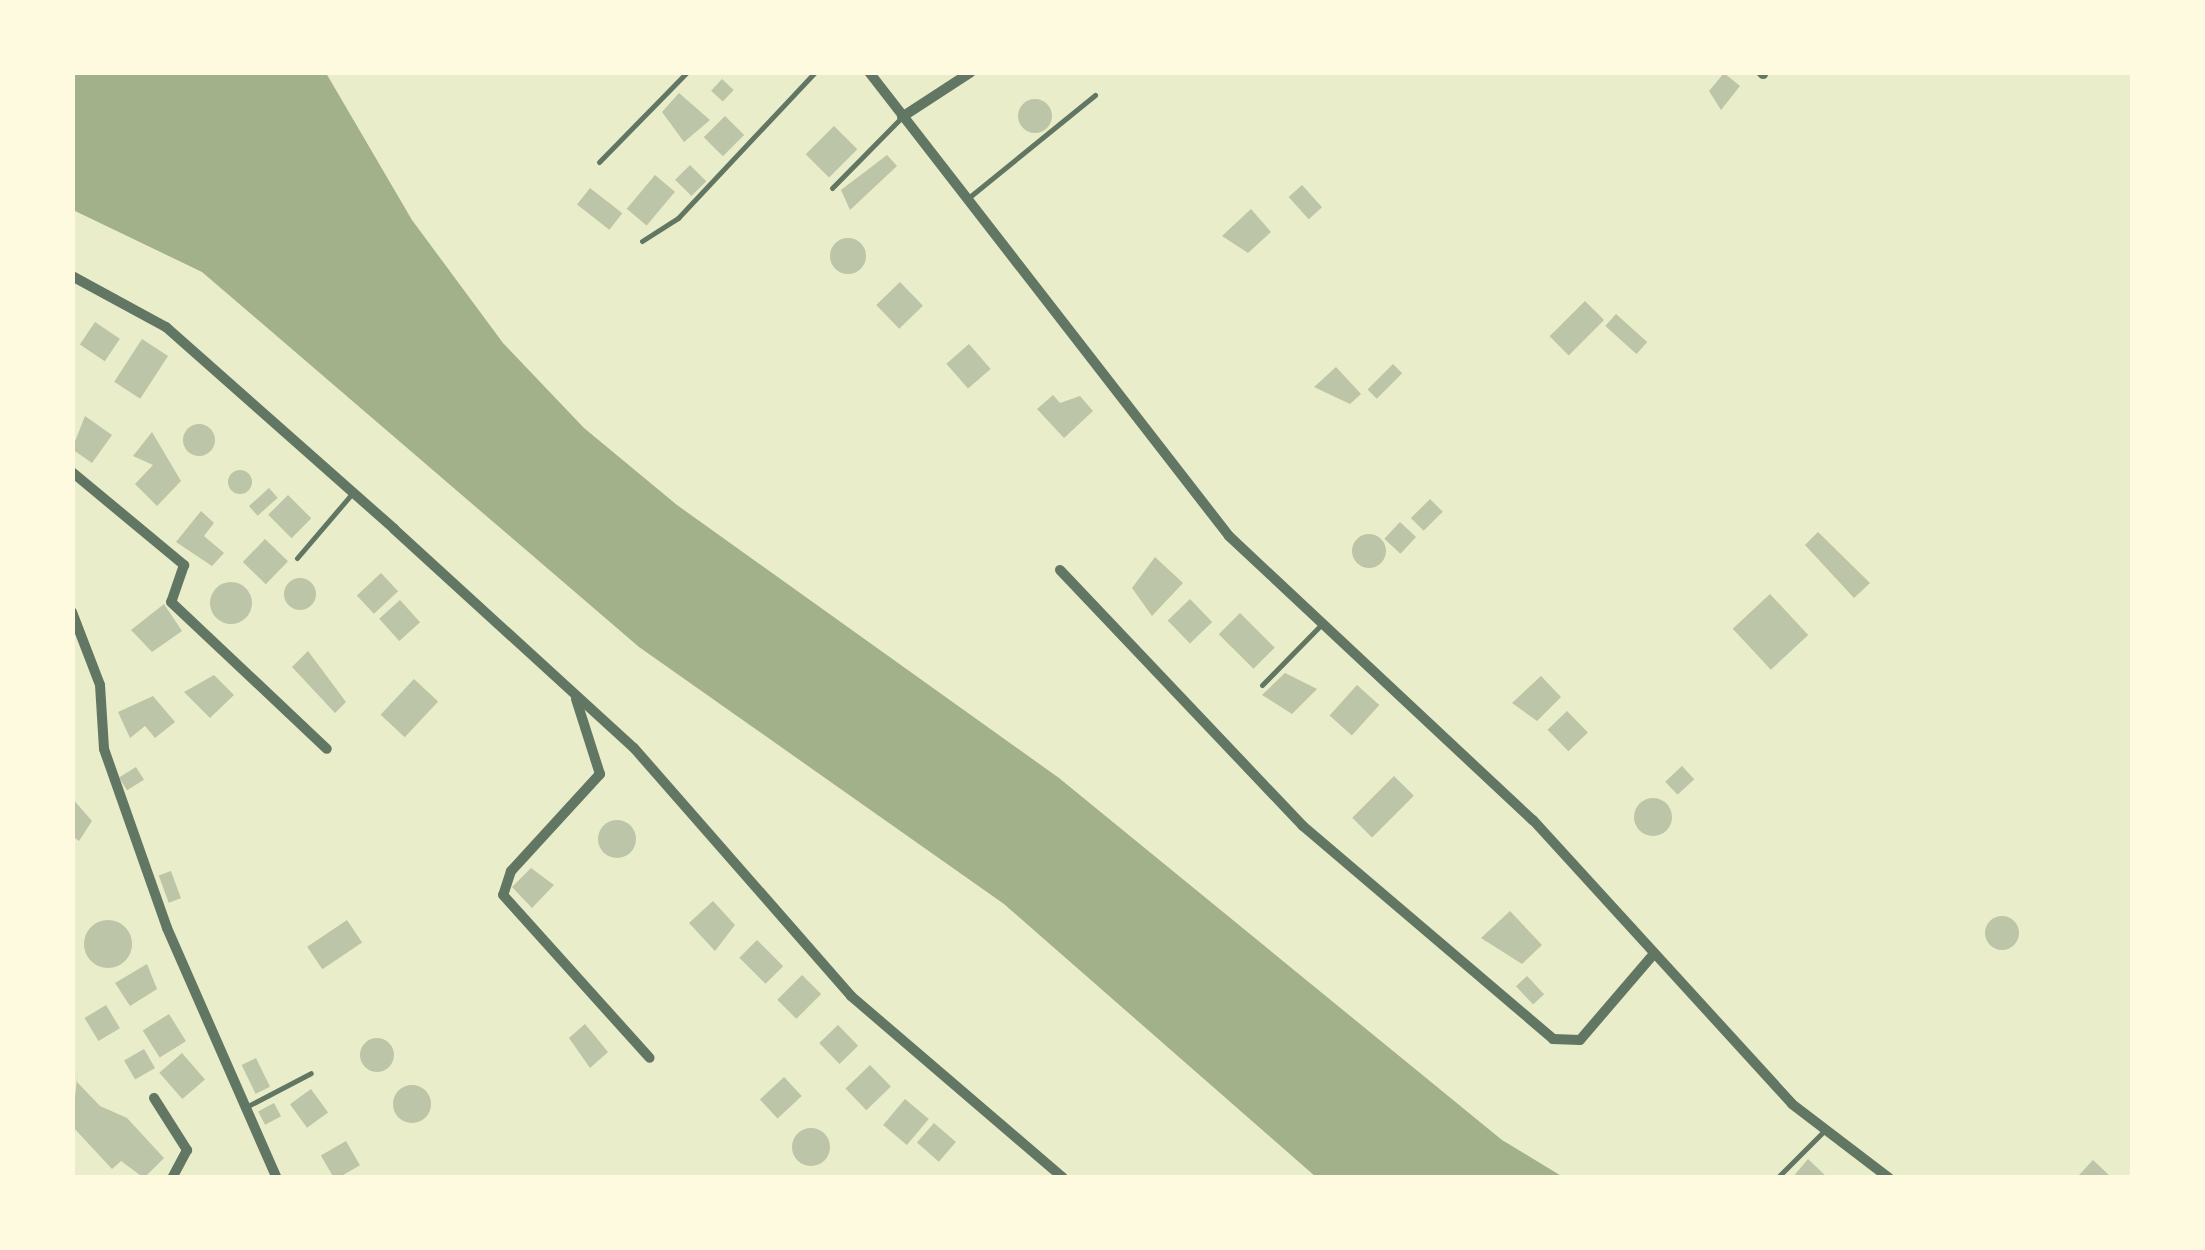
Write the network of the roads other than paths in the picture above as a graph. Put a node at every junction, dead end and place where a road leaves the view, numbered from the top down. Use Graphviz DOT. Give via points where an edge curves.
graph roads {
  1 [pos="687,72"];
  2 [pos="815,72"];
  3 [pos="869,72"];
  4 [pos="971,72"];
  5 [pos="1094,94"];
  6 [pos="902,118"];
  7 [pos="599,162"];
  8 [pos="832,188"];
  9 [pos="965,201"];
  10 [pos="642,241"];
  11 [pos="72,276"];
  12 [pos="72,472"];
  13 [pos="350,496"];
  14 [pos="296,558"];
  15 [pos="1060,570"];
  16 [pos="72,612"];
  17 [pos="1323,623"];
  18 [pos="1262,685"];
  19 [pos="575,697"];
  20 [pos="327,749"];
  21 [pos="1652,956"];
  22 [pos="650,1058"];
  23 [pos="311,1073"];
  24 [pos="154,1098"];
  25 [pos="246,1107"];
  26 [pos="1823,1132"];
  27 [pos="172,1178"];
  28 [pos="277,1178"];
  29 [pos="1063,1178"];
  30 [pos="1777,1178"];
  31 [pos="1888,1178"];
  1 -- 7 [label="lane"];
  2 -- 10 [label="lane" via="678,218"];
  3 -- 6 [label="street"];
  4 -- 6 [label="street"];
  5 -- 9 [label="lane"];
  6 -- 8 [label="lane"];
  6 -- 9 [label="street"];
  9 -- 17 [label="street" via="1229,536"];
  11 -- 13 [label="street" via="166,327"];
  12 -- 20 [label="street" via="184,565 171,602"];
  13 -- 14 [label="lane"];
  13 -- 19 [label="street"];
  15 -- 21 [label="street" via="1304,826 1553,1039 1580,1040"];
  16 -- 25 [label="street" via="100,685 104,748"];
  17 -- 18 [label="lane"];
  17 -- 21 [label="street" via="1533,820"];
  19 -- 22 [label="street" via="600,774 511,872 503,896"];
  19 -- 29 [label="street" via="666,783 851,996"];
  21 -- 26 [label="street"];
  23 -- 25 [label="lane"];
  24 -- 27 [label="street" via="186,1150"];
  25 -- 28 [label="street"];
  26 -- 30 [label="lane"];
  26 -- 31 [label="street"];
}
